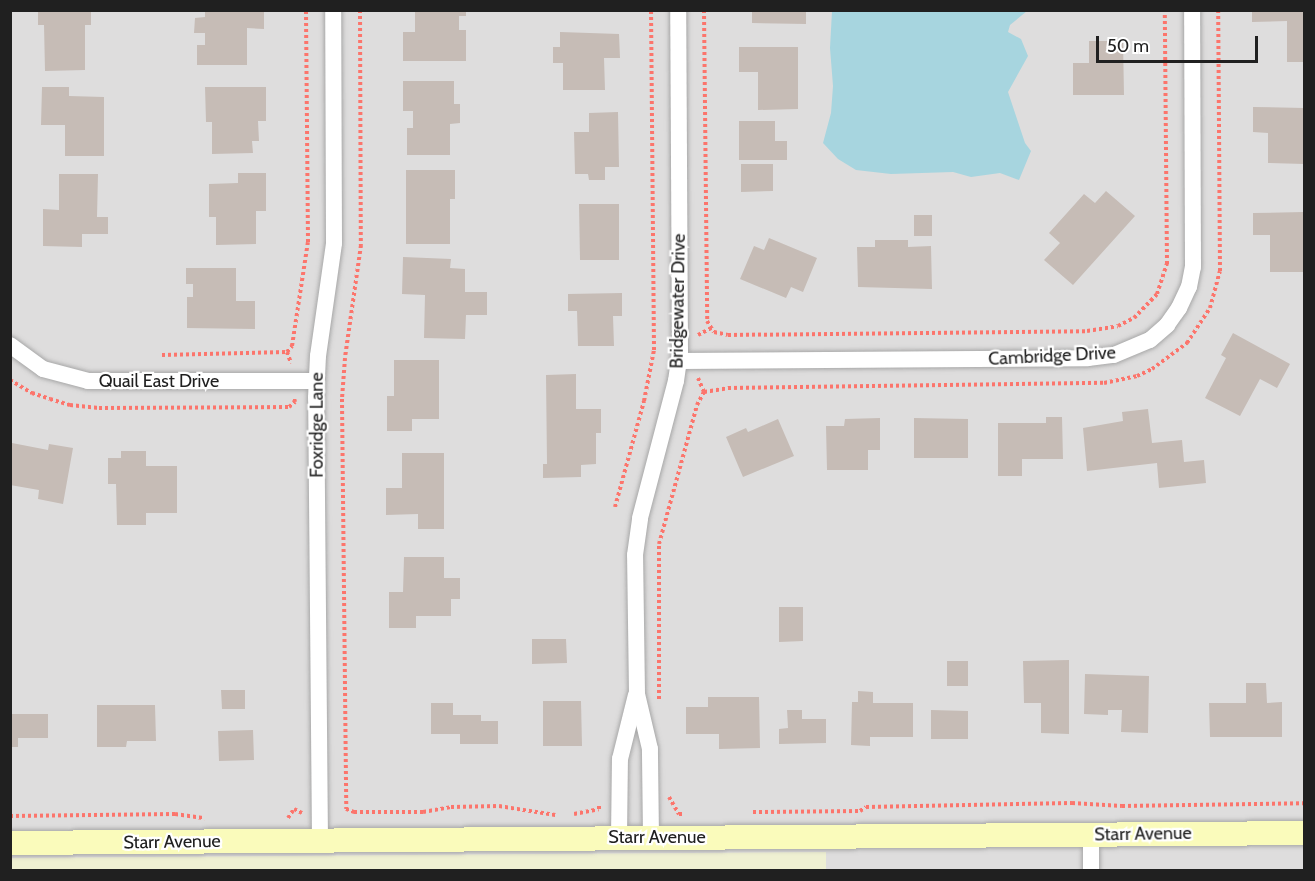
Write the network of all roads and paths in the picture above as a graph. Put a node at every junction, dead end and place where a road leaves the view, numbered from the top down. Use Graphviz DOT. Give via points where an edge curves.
graph roads {
  1 [pos="306,10"];
  2 [pos="333,10"];
  3 [pos="360,10"];
  4 [pos="651,10"];
  5 [pos="678,10"];
  6 [pos="704,10"];
  7 [pos="1165,10"];
  8 [pos="1192,10"];
  9 [pos="1218,10"];
  10 [pos="10,345"];
  11 [pos="162,355"];
  12 [pos="679,362"];
  13 [pos="316,381"];
  14 [pos="615,507"];
  15 [pos="637,694"];
  16 [pos="659,707"];
  17 [pos="620,798"];
  18 [pos="651,798"];
  19 [pos="1305,803"];
  20 [pos="346,808"];
  21 [pos="750,812"];
  22 [pos="320,813"];
  23 [pos="691,813"];
  24 [pos="570,815"];
  25 [pos="10,816"];
  26 [pos="564,816"];
  27 [pos="277,818"];
  28 [pos="212,819"];
  29 [pos="1305,833"];
  30 [pos="1091,835"];
  31 [pos="619,837"];
  32 [pos="651,837"];
  33 [pos="320,841"];
  34 [pos="10,843"];
  35 [pos="1091,870"];
  1 -- 11 [label="path" via="308,242 292,346 285,353"];
  2 -- 13 [label="street, Foxridge Lane" via="335,237"];
  3 -- 20 [label="path" via="361,245 342,399"];
  4 -- 14 [label="path" via="654,350"];
  5 -- 12 [label="street, Bridgewater Drive"];
  6 -- 7 [label="path" via="707,321 714,332 728,335 1087,331 1118,326 1134,318 1157,294 1167,264"];
  8 -- 12 [label="street, Cambridge Drive" via="1193,267 1179,309 1150,340 1120,353 1088,358"];
  9 -- 16 [label="path" via="1220,265 1210,308 1187,343 1152,369 1104,383 728,388 704,392 697,405 659,544"];
  10 -- 13 [label="street, Quail East Drive" via="43,369 88,381"];
  12 -- 15 [label="street, Bridgewater Drive" via="636,542"];
  13 -- 22 [label="street, Foxridge Lane"];
  15 -- 17 [label="street, Bridgewater Drive" via="621,749"];
  15 -- 18 [label="street, Bridgewater Drive" via="650,749"];
  17 -- 24 [label="path" via="602,797 598,809"];
  17 -- 31 [label="street, Bridgewater Drive"];
  18 -- 23 [label="path" via="668,796 679,814"];
  18 -- 32 [label="street, Bridgewater Drive"];
  19 -- 21 [label="path" via="1072,803"];
  20 -- 22 [label="path" via="341,813"];
  20 -- 26 [label="path" via="354,812 423,812 499,806"];
  22 -- 27 [label="path" via="300,813 294,809 288,818"];
  22 -- 33 [label="street, Foxridge Lane"];
  25 -- 28 [label="path" via="175,814"];
  29 -- 30 [label="street, Starr Avenue"];
  30 -- 32 [label="street, Starr Avenue"];
  30 -- 35 [label="street"];
  31 -- 32 [label="street, Starr Avenue"];
  31 -- 33 [label="street, Starr Avenue"];
  33 -- 34 [label="street, Starr Avenue"];
}
